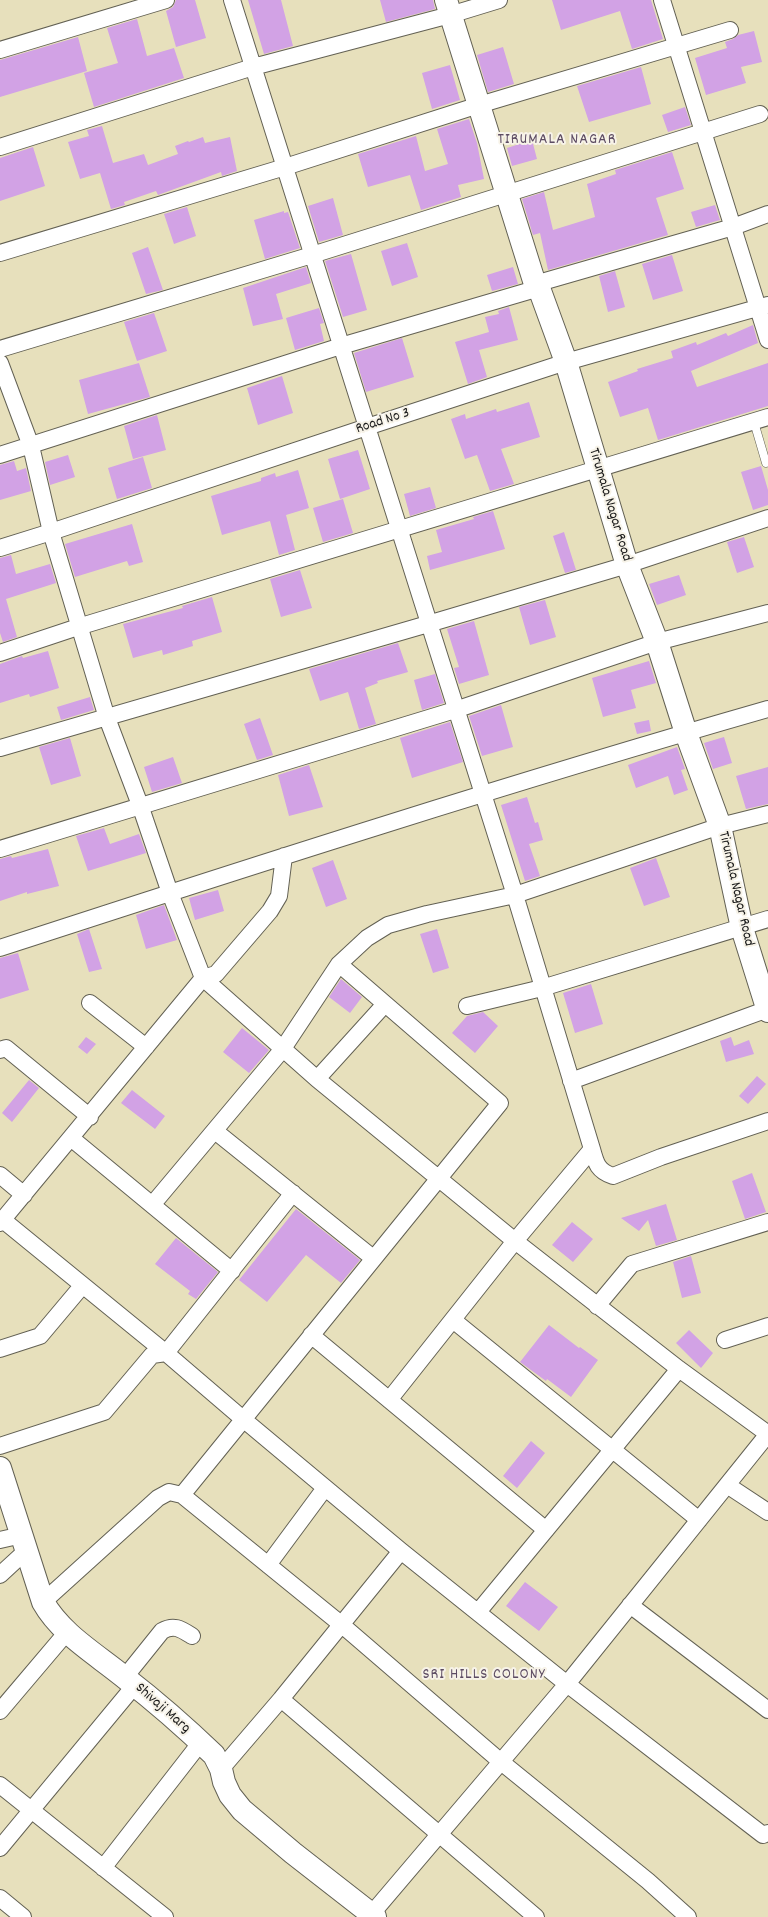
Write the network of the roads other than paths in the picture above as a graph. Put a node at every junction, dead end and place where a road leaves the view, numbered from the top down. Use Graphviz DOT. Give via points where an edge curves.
graph roads {
  1 [pos="166,0"];
  2 [pos="232,0"];
  3 [pos="499,0"];
  4 [pos="662,0"];
  5 [pos="448,8"];
  6 [pos="730,30"];
  7 [pos="676,47"];
  8 [pos="0,50"];
  9 [pos="253,67"];
  10 [pos="479,104"];
  11 [pos="760,114"];
  12 [pos="703,132"];
  13 [pos="0,147"];
  14 [pos="285,167"];
  15 [pos="507,193"];
  16 [pos="768,214"];
  17 [pos="733,227"];
  18 [pos="0,253"];
  19 [pos="312,255"];
  20 [pos="537,286"];
  21 [pos="763,306"];
  22 [pos="768,340"];
  23 [pos="341,346"];
  24 [pos="0,349"];
  25 [pos="566,362"];
  26 [pos="0,363"];
  27 [pos="761,420"];
  28 [pos="366,427"];
  29 [pos="31,446"];
  30 [pos="0,455"];
  31 [pos="766,463"];
  32 [pos="598,470"];
  33 [pos="768,518"];
  34 [pos="399,529"];
  35 [pos="51,532"];
  36 [pos="0,548"];
  37 [pos="627,565"];
  38 [pos="768,613"];
  39 [pos="428,624"];
  40 [pos="78,627"];
  41 [pos="656,642"];
  42 [pos="0,653"];
  43 [pos="768,709"];
  44 [pos="456,710"];
  45 [pos="106,718"];
  46 [pos="686,732"];
  47 [pos="0,748"];
  48 [pos="482,795"];
  49 [pos="140,805"];
  50 [pos="768,814"];
  51 [pos="720,826"];
  52 [pos="0,849"];
  53 [pos="284,856"];
  54 [pos="170,893"];
  55 [pos="515,895"];
  56 [pos="768,919"];
  57 [pos="742,928"];
  58 [pos="0,948"];
  59 [pos="339,964"];
  60 [pos="203,978"];
  61 [pos="542,988"];
  62 [pos="90,1003"];
  63 [pos="385,1004"];
  64 [pos="466,1006"];
  65 [pos="768,1009"];
  66 [pos="146,1048"];
  67 [pos="0,1050"];
  68 [pos="282,1050"];
  69 [pos="317,1079"];
  70 [pos="571,1081"];
  71 [pos="90,1117"];
  72 [pos="768,1121"];
  73 [pos="215,1131"];
  74 [pos="71,1138"];
  75 [pos="592,1149"];
  76 [pos="0,1175"];
  77 [pos="439,1178"];
  78 [pos="293,1193"];
  79 [pos="24,1195"];
  80 [pos="152,1205"];
  81 [pos="1,1221"];
  82 [pos="768,1222"];
  83 [pos="515,1241"];
  84 [pos="373,1258"];
  85 [pos="232,1271"];
  86 [pos="82,1286"];
  87 [pos="597,1306"];
  88 [pos="453,1320"];
  89 [pos="768,1326"];
  90 [pos="311,1334"];
  91 [pos="724,1340"];
  92 [pos="0,1349"];
  93 [pos="166,1353"];
  94 [pos="679,1369"];
  95 [pos="389,1400"];
  96 [pos="243,1419"];
  97 [pos="768,1434"];
  98 [pos="0,1446"];
  99 [pos="612,1449"];
  100 [pos="0,1468"];
  101 [pos="727,1485"];
  102 [pos="326,1488"];
  103 [pos="182,1495"];
  104 [pos="768,1512"];
  105 [pos="699,1520"];
  106 [pos="546,1530"];
  107 [pos="0,1540"];
  108 [pos="24,1542"];
  109 [pos="401,1551"];
  110 [pos="268,1565"];
  111 [pos="0,1575"];
  112 [pos="43,1602"];
  113 [pos="630,1605"];
  114 [pos="478,1612"];
  115 [pos="342,1624"];
  116 [pos="67,1632"];
  117 [pos="192,1636"];
  118 [pos="130,1681"];
  119 [pos="567,1684"];
  120 [pos="281,1699"];
  121 [pos="768,1710"];
  122 [pos="0,1711"];
  123 [pos="200,1742"];
  124 [pos="500,1761"];
  125 [pos="221,1769"];
  126 [pos="0,1785"];
  127 [pos="31,1810"];
  128 [pos="768,1833"];
  129 [pos="439,1834"];
  130 [pos="0,1848"];
  131 [pos="103,1868"];
  132 [pos="0,1898"];
  133 [pos="372,1916"];
  134 [pos="23,1917"];
  135 [pos="165,1917"];
  136 [pos="536,1917"];
  137 [pos="688,1917"];
  1 -- 8 [label="street"];
  2 -- 9 [label="street"];
  3 -- 5 [label="street"];
  4 -- 7 [label="street"];
  5 -- 9 [label="street"];
  5 -- 10 [label="street, Tirumala Nagar Road"];
  6 -- 7 [label="street"];
  7 -- 10 [label="street"];
  7 -- 12 [label="street"];
  9 -- 13 [label="street"];
  9 -- 14 [label="street"];
  10 -- 14 [label="street"];
  10 -- 15 [label="street, Tirumala Nagar Road"];
  11 -- 12 [label="street"];
  12 -- 15 [label="street"];
  12 -- 17 [label="street"];
  14 -- 18 [label="street"];
  14 -- 19 [label="street"];
  15 -- 19 [label="street"];
  15 -- 20 [label="street, Tirumala Nagar Road"];
  16 -- 17 [label="street"];
  17 -- 20 [label="street"];
  17 -- 21 [label="street"];
  19 -- 23 [label="street"];
  19 -- 24 [label="street"];
  20 -- 23 [label="street"];
  20 -- 25 [label="street, Tirumala Nagar Road"];
  21 -- 22 [label="street"];
  21 -- 25 [label="street, Road No 3"];
  23 -- 28 [label="street"];
  23 -- 29 [label="street"];
  25 -- 28 [label="street, Road No 3"];
  25 -- 32 [label="street, Tirumala Nagar Road"];
  26 -- 29 [label="street"];
  27 -- 31 [label="lane"];
  27 -- 32 [label="street"];
  28 -- 34 [label="street"];
  28 -- 35 [label="street, Road No 3"];
  29 -- 30 [label="street"];
  29 -- 35 [label="street"];
  32 -- 34 [label="street"];
  32 -- 37 [label="street, Tirumala Nagar Road"];
  33 -- 37 [label="street"];
  34 -- 39 [label="street"];
  34 -- 40 [label="street"];
  35 -- 36 [label="street, Road No 3"];
  35 -- 40 [label="street"];
  37 -- 39 [label="street"];
  37 -- 41 [label="street, Tirumala Nagar Road"];
  38 -- 41 [label="street"];
  39 -- 44 [label="street"];
  39 -- 45 [label="street"];
  40 -- 42 [label="street"];
  40 -- 45 [label="street"];
  41 -- 44 [label="street"];
  41 -- 46 [label="street, Tirumala Nagar Road"];
  43 -- 46 [label="street"];
  44 -- 48 [label="street"];
  44 -- 49 [label="street"];
  45 -- 47 [label="street"];
  45 -- 49 [label="street"];
  46 -- 48 [label="street"];
  46 -- 51 [label="street, Tirumala Nagar Road"];
  48 -- 53 [label="street"];
  48 -- 55 [label="street"];
  49 -- 52 [label="street"];
  49 -- 54 [label="street"];
  50 -- 51 [label="street"];
  51 -- 55 [label="street"];
  51 -- 57 [label="street, Tirumala Nagar Road"];
  53 -- 54 [label="street"];
  53 -- 60 [label="street" via="279,896 270,911 216,974"];
  54 -- 58 [label="street"];
  54 -- 60 [label="street"];
  55 -- 59 [label="street" via="388,925 366,938"];
  55 -- 61 [label="street"];
  56 -- 57 [label="street"];
  57 -- 61 [label="street"];
  57 -- 65 [label="street, Tirumala Nagar Road"];
  59 -- 63 [label="street"];
  59 -- 68 [label="street"];
  60 -- 66 [label="street"];
  60 -- 68 [label="street"];
  61 -- 64 [label="street"];
  61 -- 70 [label="street"];
  62 -- 66 [label="street"];
  63 -- 69 [label="street"];
  63 -- 77 [label="street" via="500,1103"];
  65 -- 70 [label="street"];
  66 -- 71 [label="street"];
  67 -- 71 [label="street" via="6,1048"];
  68 -- 69 [label="street"];
  68 -- 73 [label="street"];
  69 -- 77 [label="street"];
  70 -- 75 [label="street"];
  71 -- 74 [label="street"];
  72 -- 75 [label="street" via="613,1176 602,1172 596,1165"];
  73 -- 78 [label="street"];
  73 -- 80 [label="street"];
  74 -- 79 [label="street"];
  74 -- 80 [label="street"];
  75 -- 83 [label="street"];
  76 -- 79 [label="street"];
  77 -- 83 [label="street"];
  77 -- 84 [label="street"];
  78 -- 84 [label="street"];
  78 -- 85 [label="street"];
  79 -- 81 [label="street"];
  80 -- 85 [label="street"];
  81 -- 86 [label="street"];
  82 -- 87 [label="street" via="632,1264"];
  83 -- 87 [label="street"];
  83 -- 88 [label="street"];
  84 -- 90 [label="street"];
  85 -- 93 [label="street"];
  86 -- 92 [label="street" via="40,1336"];
  86 -- 93 [label="street"];
  87 -- 94 [label="street"];
  88 -- 95 [label="street"];
  88 -- 99 [label="street"];
  89 -- 91 [label="street"];
  90 -- 95 [label="street"];
  90 -- 96 [label="street"];
  93 -- 96 [label="street"];
  93 -- 98 [label="street" via="152,1355 104,1412"];
  94 -- 97 [label="street"];
  94 -- 99 [label="street"];
  95 -- 106 [label="street"];
  96 -- 102 [label="street"];
  96 -- 103 [label="street"];
  97 -- 101 [label="street"];
  99 -- 105 [label="street"];
  99 -- 106 [label="street"];
  100 -- 108 [label="street, Shivaji Marg"];
  101 -- 104 [label="street"];
  101 -- 105 [label="street"];
  102 -- 109 [label="street"];
  102 -- 110 [label="street"];
  103 -- 110 [label="street"];
  103 -- 112 [label="street" via="170,1492 158,1498"];
  105 -- 113 [label="street"];
  106 -- 114 [label="street"];
  107 -- 108 [label="street"];
  108 -- 111 [label="street"];
  108 -- 112 [label="street, Shivaji Marg"];
  109 -- 114 [label="street"];
  109 -- 115 [label="street"];
  110 -- 115 [label="street"];
  112 -- 116 [label="street, Shivaji Marg"];
  113 -- 119 [label="street"];
  113 -- 121 [label="street"];
  114 -- 119 [label="street"];
  115 -- 120 [label="street"];
  115 -- 124 [label="street"];
  116 -- 118 [label="street, Shivaji Marg"];
  116 -- 122 [label="street"];
  117 -- 118 [label="street" via="178,1627 162,1631"];
  118 -- 123 [label="street, Shivaji Marg"];
  118 -- 127 [label="street"];
  119 -- 124 [label="street"];
  119 -- 128 [label="street" via="763,1835"];
  120 -- 125 [label="street"];
  120 -- 129 [label="street"];
  123 -- 125 [label="street, Shivaji Marg" via="214,1755"];
  123 -- 131 [label="street"];
  124 -- 129 [label="street"];
  124 -- 137 [label="street"];
  125 -- 133 [label="street, Shivaji Marg" via="230,1795 242,1810"];
  126 -- 127 [label="street"];
  127 -- 130 [label="street"];
  127 -- 131 [label="street"];
  129 -- 133 [label="street"];
  129 -- 136 [label="street"];
  131 -- 135 [label="street"];
  132 -- 134 [label="street"];
}
